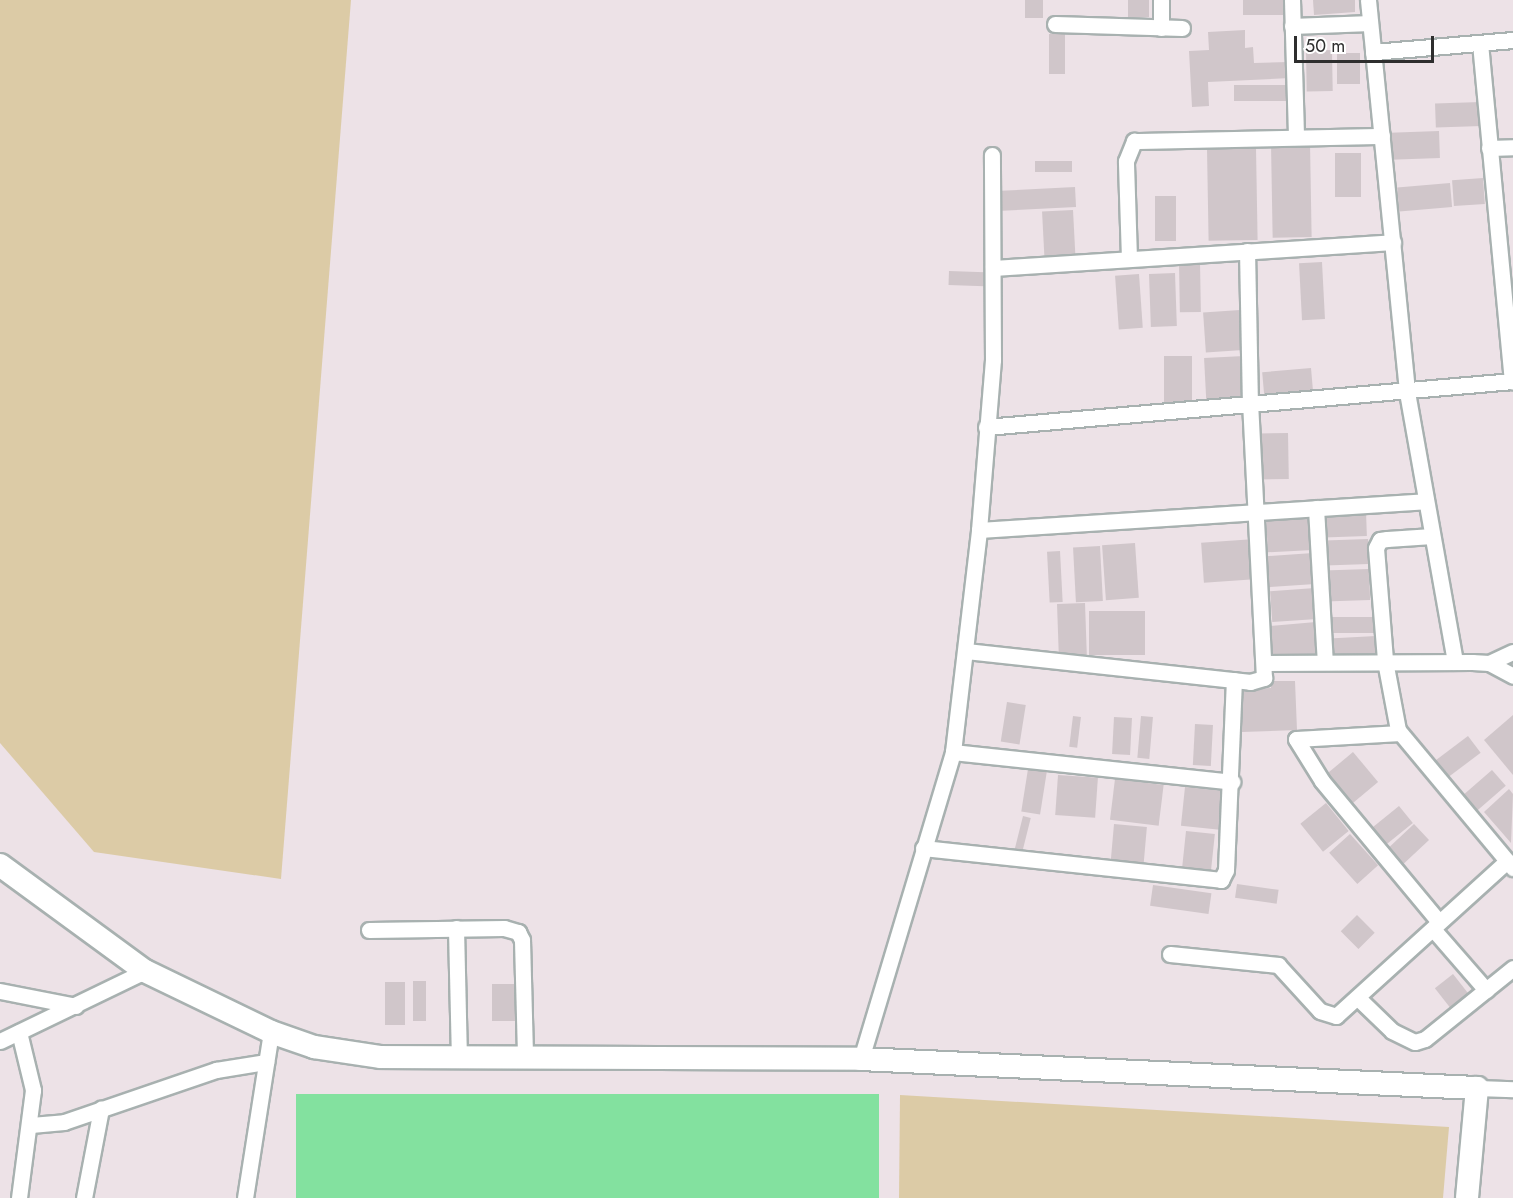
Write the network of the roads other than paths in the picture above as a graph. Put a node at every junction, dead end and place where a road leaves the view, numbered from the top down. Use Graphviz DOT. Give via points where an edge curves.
graph roads {
  1 [pos="1161,0"];
  2 [pos="1292,0"];
  3 [pos="1368,0"];
  4 [pos="1370,23"];
  5 [pos="1055,24"];
  6 [pos="1292,26"];
  7 [pos="1161,28"];
  8 [pos="1182,28"];
  9 [pos="1513,40"];
  10 [pos="1480,43"];
  11 [pos="1373,52"];
  12 [pos="1296,136"];
  13 [pos="1382,136"];
  14 [pos="1513,147"];
  15 [pos="1489,148"];
  16 [pos="992,155"];
  17 [pos="1393,242"];
  18 [pos="1247,251"];
  19 [pos="1129,259"];
  20 [pos="993,268"];
  21 [pos="1513,381"];
  22 [pos="1407,392"];
  23 [pos="1250,406"];
  24 [pos="986,427"];
  25 [pos="1425,501"];
  26 [pos="1316,508"];
  27 [pos="1255,512"];
  28 [pos="979,530"];
  29 [pos="1432,536"];
  30 [pos="966,651"];
  31 [pos="1513,652"];
  32 [pos="1385,661"];
  33 [pos="1325,662"];
  34 [pos="1455,662"];
  35 [pos="1264,663"];
  36 [pos="1490,663"];
  37 [pos="1513,676"];
  38 [pos="1234,680"];
  39 [pos="1400,733"];
  40 [pos="953,752"];
  41 [pos="1232,782"];
  42 [pos="923,848"];
  43 [pos="1510,864"];
  44 [pos="0,865"];
  45 [pos="1436,926"];
  46 [pos="456,928"];
  47 [pos="369,930"];
  48 [pos="1170,954"];
  49 [pos="1513,968"];
  50 [pos="145,971"];
  51 [pos="0,990"];
  52 [pos="1486,990"];
  53 [pos="1358,998"];
  54 [pos="76,1006"];
  55 [pos="19,1032"];
  56 [pos="271,1032"];
  57 [pos="0,1041"];
  58 [pos="459,1057"];
  59 [pos="525,1058"];
  60 [pos="861,1059"];
  61 [pos="266,1062"];
  62 [pos="1477,1089"];
  63 [pos="1513,1089"];
  64 [pos="101,1109"];
  65 [pos="31,1125"];
  66 [pos="19,1198"];
  67 [pos="84,1198"];
  68 [pos="245,1198"];
  69 [pos="1467,1198"];
  1 -- 7 [label="street"];
  2 -- 6 [label="street"];
  3 -- 4 [label="street"];
  4 -- 6 [label="street"];
  4 -- 11 [label="street"];
  5 -- 7 [label="street"];
  6 -- 12 [label="street"];
  7 -- 8 [label="street"];
  9 -- 10 [label="street"];
  10 -- 11 [label="street"];
  10 -- 15 [label="street"];
  11 -- 13 [label="street"];
  12 -- 13 [label="street"];
  12 -- 19 [label="street" via="1134,141 1126,161"];
  13 -- 17 [label="street"];
  14 -- 15 [label="street"];
  15 -- 21 [label="street"];
  16 -- 20 [label="street"];
  17 -- 18 [label="street"];
  17 -- 22 [label="street"];
  18 -- 19 [label="street"];
  18 -- 23 [label="street"];
  19 -- 20 [label="street"];
  20 -- 24 [label="street" via="993,360"];
  21 -- 22 [label="street"];
  22 -- 23 [label="street"];
  22 -- 25 [label="street"];
  23 -- 24 [label="street"];
  23 -- 27 [label="street"];
  24 -- 28 [label="street"];
  25 -- 26 [label="street"];
  25 -- 29 [label="street"];
  26 -- 27 [label="street"];
  26 -- 33 [label="street"];
  27 -- 28 [label="street"];
  27 -- 35 [label="street"];
  28 -- 30 [label="street"];
  29 -- 32 [label="street" via="1380,540 1376,548"];
  29 -- 34 [label="street"];
  30 -- 38 [label="street"];
  30 -- 40 [label="street"];
  31 -- 36 [label="street"];
  32 -- 33 [label="street"];
  32 -- 34 [label="street"];
  32 -- 39 [label="street"];
  33 -- 35 [label="street"];
  34 -- 36 [label="street"];
  35 -- 38 [label="street" via="1264,678 1259,682"];
  36 -- 37 [label="street"];
  38 -- 41 [label="street"];
  39 -- 43 [label="street"];
  39 -- 45 [label="street" via="1296,739 1322,782"];
  40 -- 41 [label="street"];
  40 -- 42 [label="street"];
  41 -- 42 [label="street" via="1226,870 1221,880"];
  42 -- 60 [label="street"];
  43 -- 45 [label="street"];
  44 -- 50 [label="main road"];
  45 -- 52 [label="street"];
  45 -- 53 [label="street"];
  46 -- 47 [label="street"];
  46 -- 58 [label="street"];
  46 -- 59 [label="street" via="504,928 518,932 522,940"];
  48 -- 53 [label="street" via="1278,965 1329,1016 1336,1016"];
  49 -- 52 [label="street"];
  50 -- 54 [label="street"];
  50 -- 56 [label="main road"];
  51 -- 54 [label="street"];
  52 -- 53 [label="street" via="1425,1039 1415,1042 1392,1031"];
  54 -- 55 [label="street"];
  55 -- 57 [label="street"];
  55 -- 65 [label="street" via="30,1070"];
  56 -- 58 [label="main road" via="314,1047 381,1057"];
  56 -- 61 [label="street"];
  58 -- 59 [label="main road"];
  59 -- 60 [label="main road"];
  60 -- 62 [label="main road"];
  61 -- 64 [label="street" via="216,1070"];
  61 -- 68 [label="street"];
  62 -- 63 [label="street"];
  62 -- 69 [label="main road"];
  64 -- 65 [label="street" via="64,1122"];
  64 -- 67 [label="street"];
  65 -- 66 [label="street"];
}
